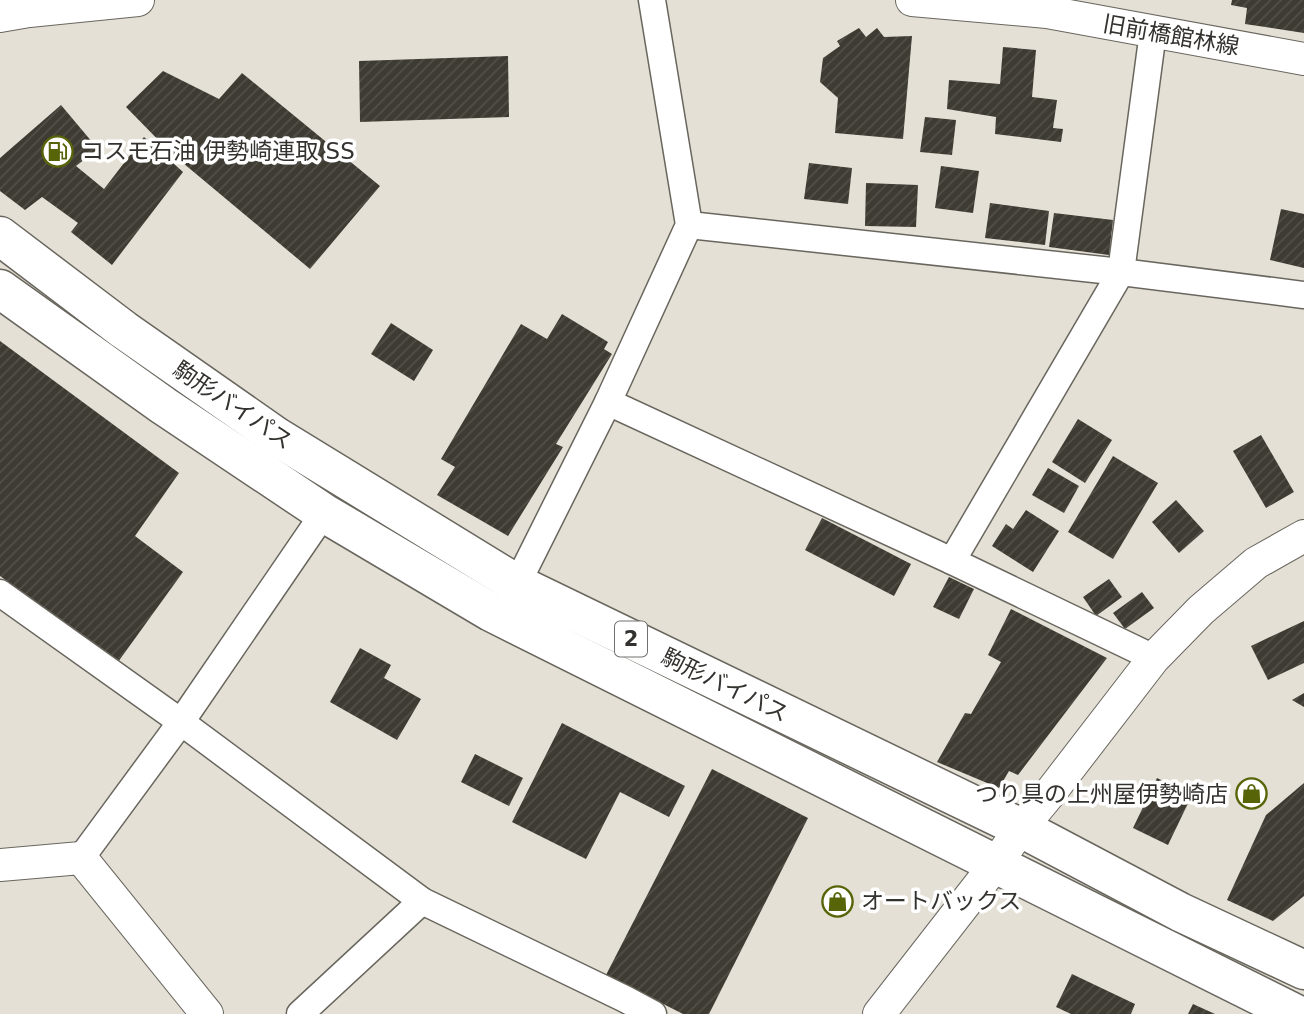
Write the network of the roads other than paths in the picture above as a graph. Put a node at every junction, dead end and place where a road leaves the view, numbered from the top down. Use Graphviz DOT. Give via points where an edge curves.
graph roads {
  1 [pos="138,0"];
  2 [pos="652,0"];
  3 [pos="912,0"];
  4 [pos="18,9"];
  5 [pos="1153,32"];
  6 [pos="1304,59"];
  7 [pos="689,225"];
  8 [pos="0,236"];
  9 [pos="1121,272"];
  10 [pos="0,289"];
  11 [pos="1304,295"];
  12 [pos="608,402"];
  13 [pos="324,513"];
  14 [pos="1304,536"];
  15 [pos="952,561"];
  16 [pos="517,584"];
  17 [pos="0,593"];
  18 [pos="1154,658"];
  19 [pos="181,722"];
  20 [pos="1021,828"];
  21 [pos="81,858"];
  22 [pos="995,865"];
  23 [pos="0,866"];
  24 [pos="422,901"];
  25 [pos="1304,970"];
  26 [pos="617,1007"];
  27 [pos="208,1014"];
  28 [pos="300,1014"];
  29 [pos="653,1014"];
  30 [pos="879,1014"];
  31 [pos="1296,1014"];
  1 -- 4 [label="street"];
  2 -- 7 [label="street"];
  3 -- 5 [label="street, 旧前橋館林線" via="1047,12"];
  5 -- 6 [label="street, 旧前橋館林線"];
  5 -- 9 [label="street"];
  7 -- 9 [label="street"];
  7 -- 12 [label="street"];
  8 -- 16 [label="main road, 駒形バイパス / 2" via="277,437"];
  9 -- 11 [label="street"];
  9 -- 15 [label="street"];
  10 -- 13 [label="main road, 駒形バイパス / 2"];
  12 -- 15 [label="street"];
  12 -- 16 [label="street"];
  13 -- 19 [label="street"];
  13 -- 22 [label="main road, 駒形バイパス / 2" via="491,612"];
  14 -- 18 [label="street" via="1256,563"];
  15 -- 18 [label="street"];
  16 -- 20 [label="main road, 駒形バイパス / 2"];
  17 -- 19 [label="street"];
  18 -- 20 [label="street"];
  19 -- 21 [label="street"];
  19 -- 24 [label="street"];
  20 -- 22 [label="street"];
  20 -- 25 [label="main road, 駒形バイパス / 2" via="1180,912"];
  21 -- 23 [label="street"];
  21 -- 27 [label="street"];
  22 -- 30 [label="street"];
  22 -- 31 [label="main road, 駒形バイパス / 2"];
  24 -- 26 [label="street"];
  24 -- 28 [label="street"];
  26 -- 29 [label="street"];
}
